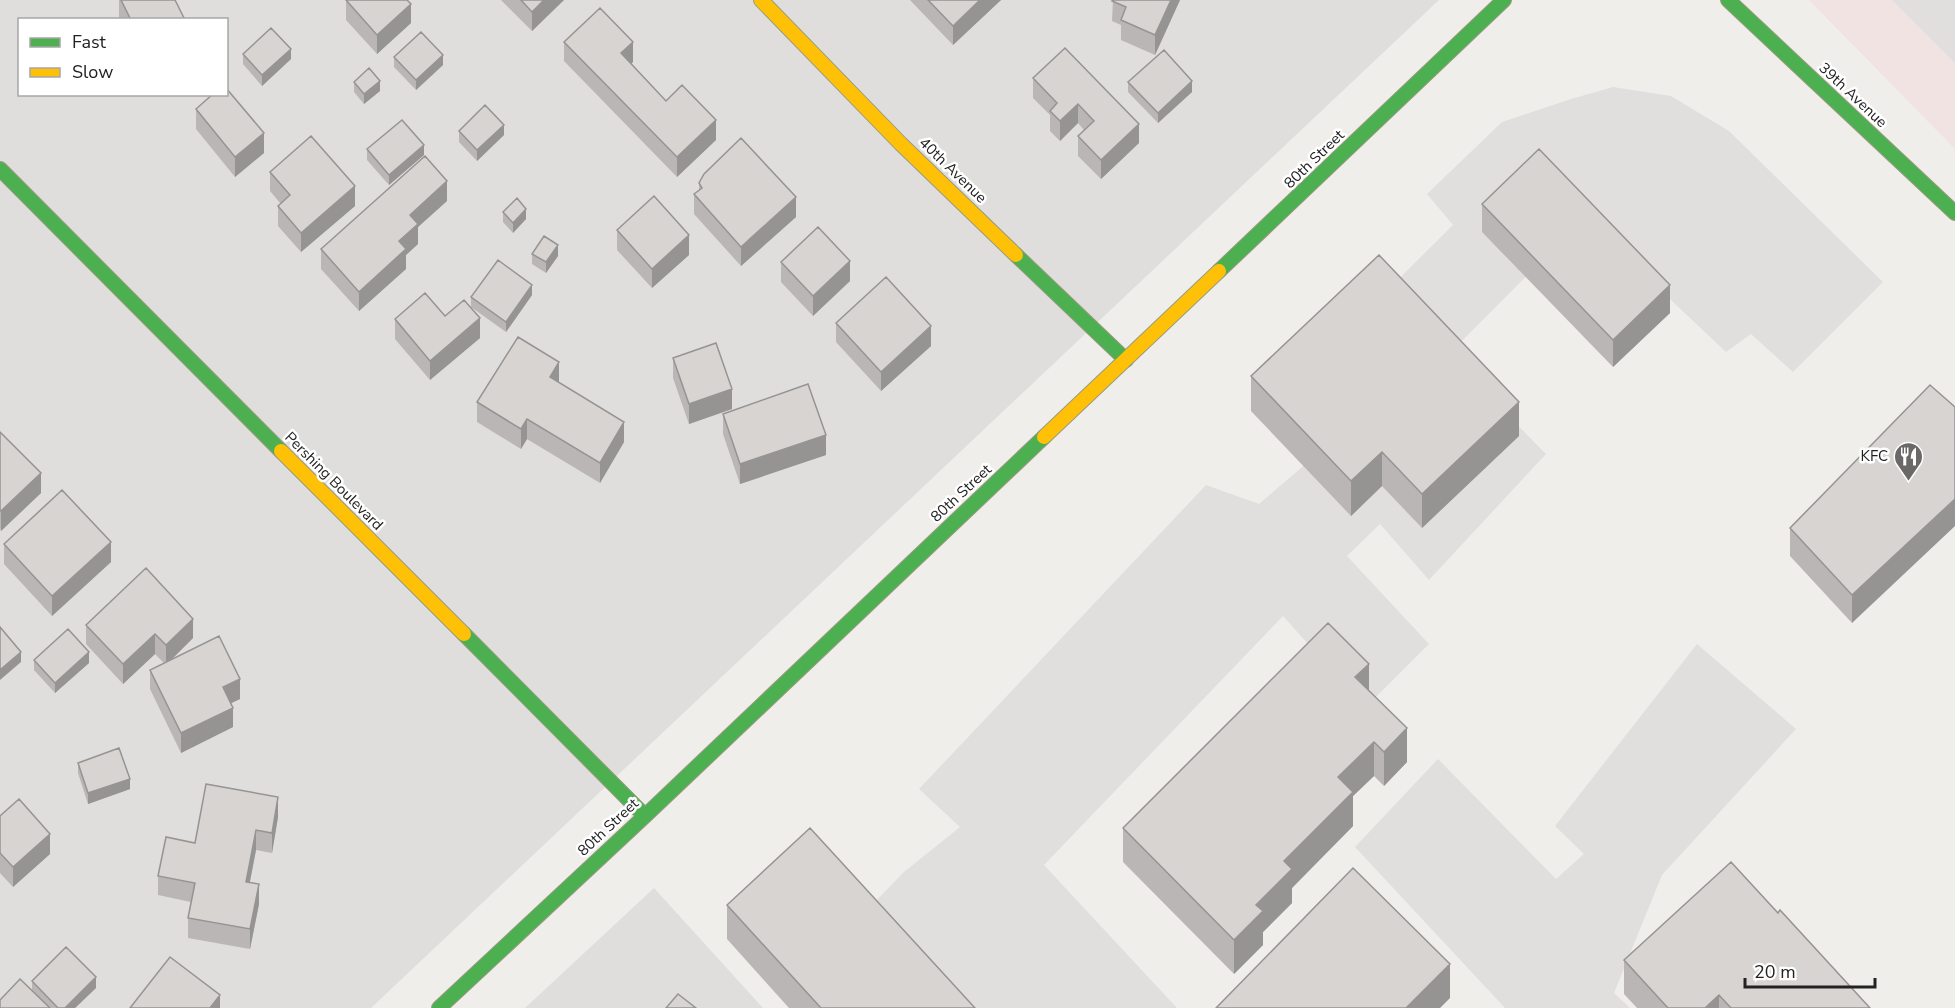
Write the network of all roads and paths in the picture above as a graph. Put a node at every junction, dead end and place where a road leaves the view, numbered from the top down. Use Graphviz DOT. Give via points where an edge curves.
graph roads {
  1 [pos="761,0"];
  2 [pos="1504,0"];
  3 [pos="1728,0"];
  4 [pos="0,169"];
  5 [pos="1955,213"];
  6 [pos="1126,360"];
  7 [pos="645,816"];
  8 [pos="439,1008"];
  1 -- 6 [label="street, 40th Avenue" via="901,144"];
  2 -- 6 [label="street, 80th Street"];
  3 -- 5 [label="street, 39th Avenue"];
  4 -- 7 [label="street, Pershing Boulevard"];
  6 -- 7 [label="street, 80th Street"];
  7 -- 8 [label="street, 80th Street"];
}
